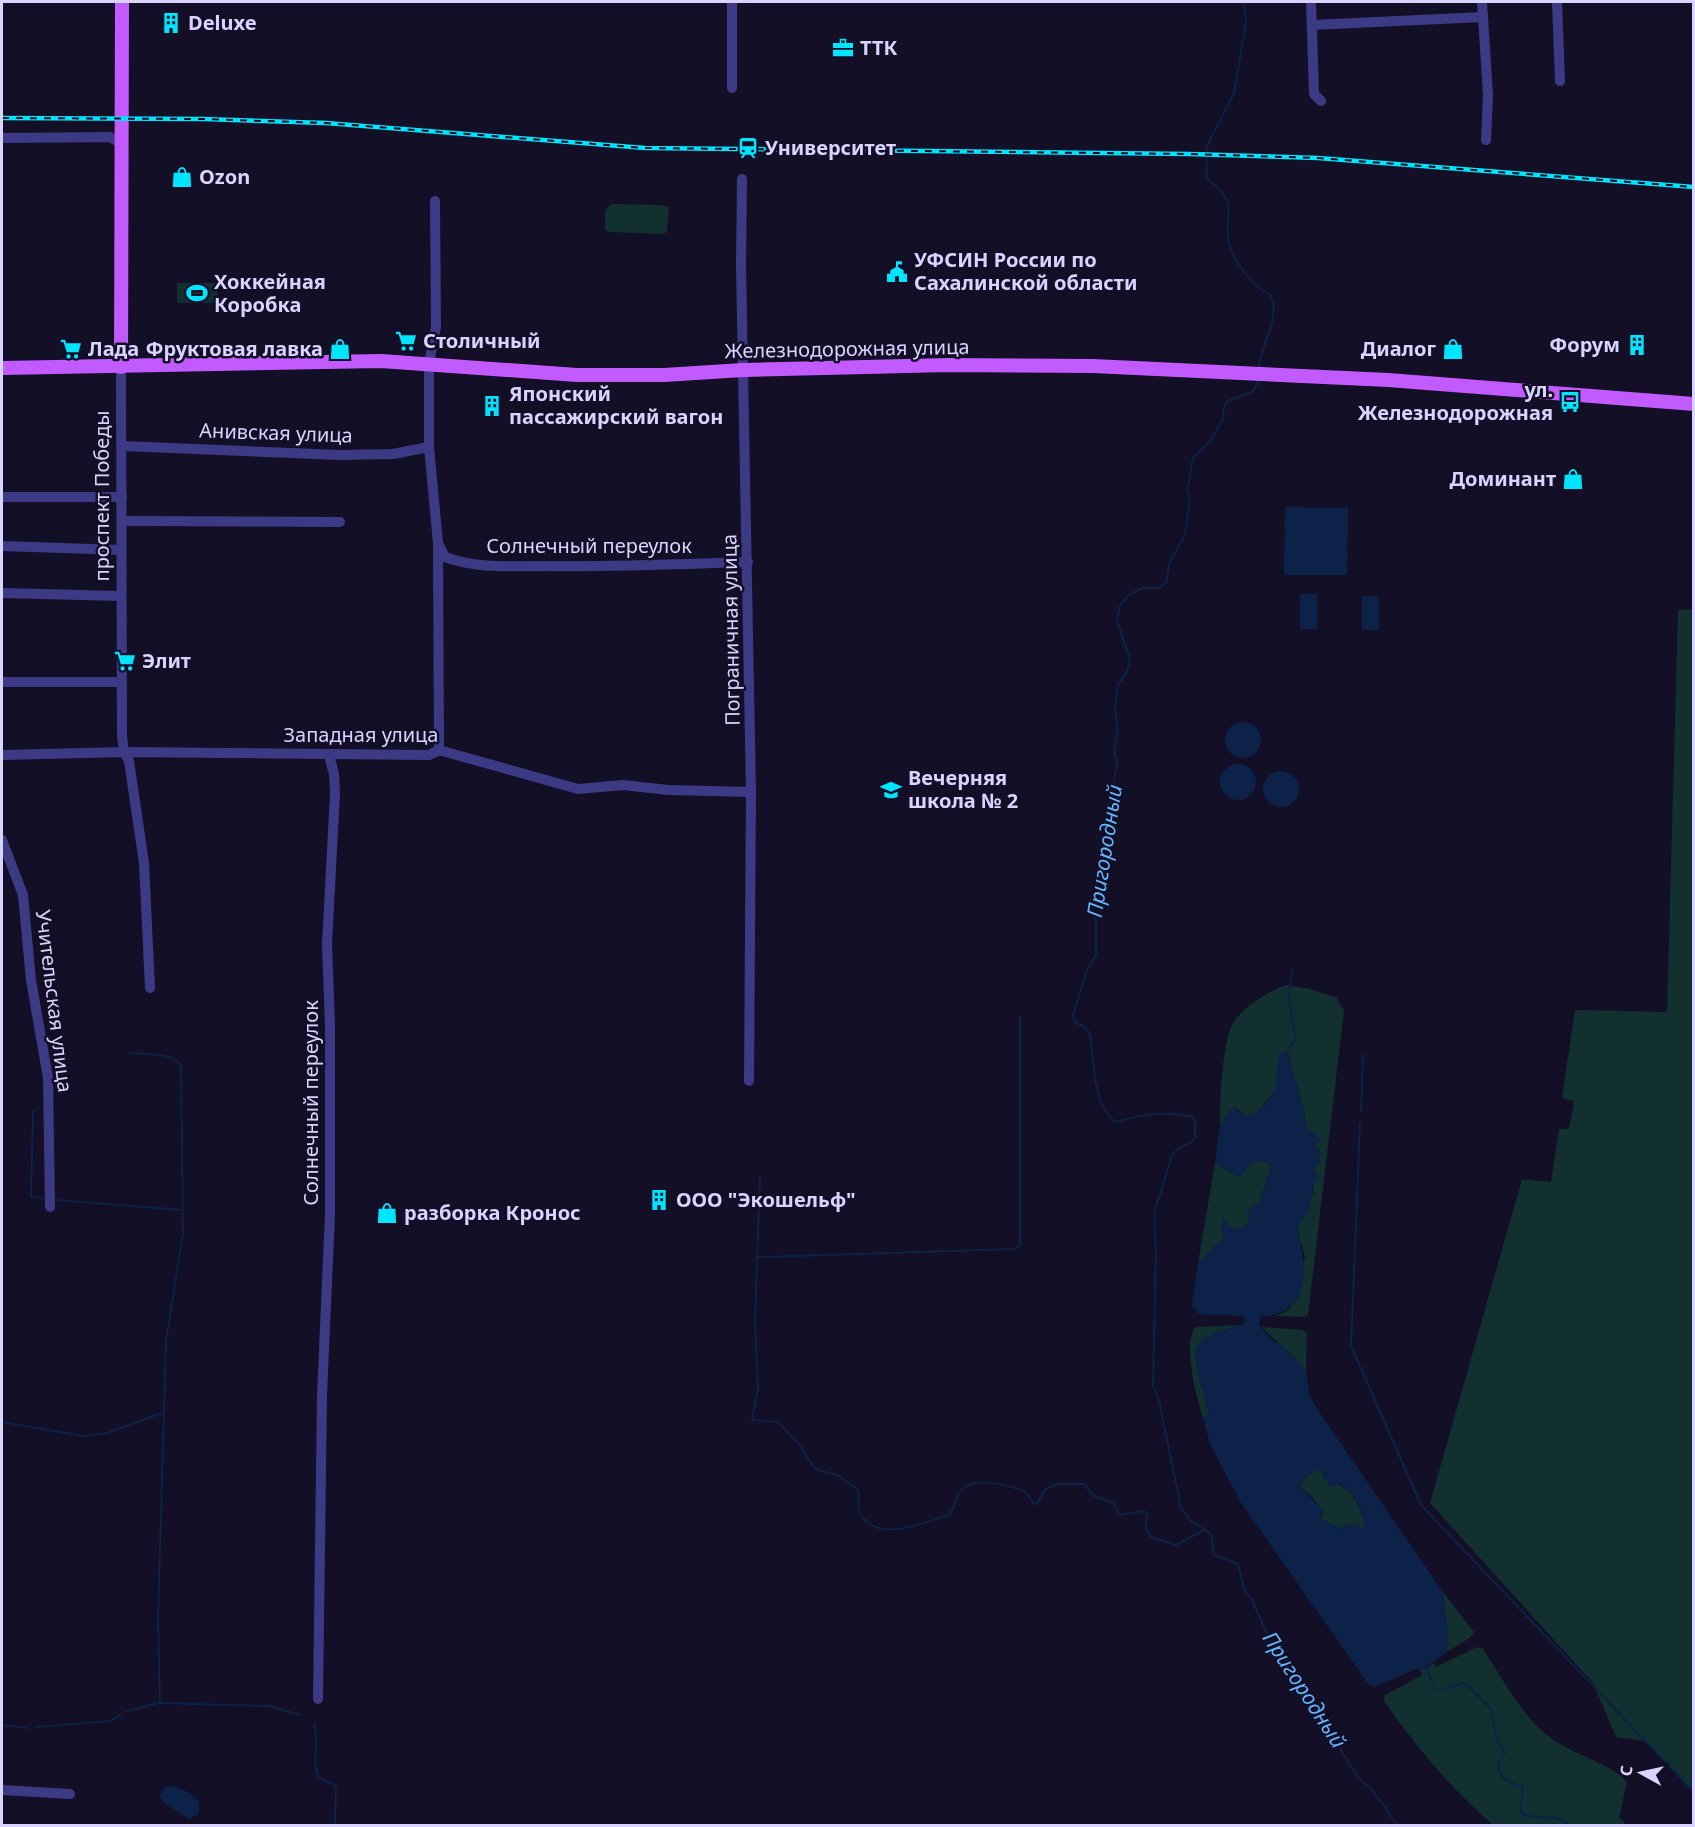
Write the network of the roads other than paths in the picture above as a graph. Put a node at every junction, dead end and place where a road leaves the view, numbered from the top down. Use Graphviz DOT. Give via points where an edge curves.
graph roads {
  1 [pos="122,2"];
  2 [pos="732,2"];
  3 [pos="1311,2"];
  4 [pos="1482,2"];
  5 [pos="1557,2"];
  6 [pos="1483,17"];
  7 [pos="1311,25"];
  8 [pos="1560,81"];
  9 [pos="732,88"];
  10 [pos="1321,101"];
  11 [pos="2,138"];
  12 [pos="1486,140"];
  13 [pos="121,143"];
  14 [pos="742,179"];
  15 [pos="435,201"];
  16 [pos="429,363"];
  17 [pos="121,367"];
  18 [pos="2,368"];
  19 [pos="743,370"];
  20 [pos="1694,404"];
  21 [pos="122,446"];
  22 [pos="429,447"];
  23 [pos="2,497"];
  24 [pos="122,497"];
  25 [pos="122,521"];
  26 [pos="340,522"];
  27 [pos="438,543"];
  28 [pos="2,546"];
  29 [pos="121,550"];
  30 [pos="748,562"];
  31 [pos="2,593"];
  32 [pos="121,596"];
  33 [pos="2,682"];
  34 [pos="121,682"];
  35 [pos="439,750"];
  36 [pos="124,752"];
  37 [pos="2,755"];
  38 [pos="329,755"];
  39 [pos="752,792"];
  40 [pos="2,840"];
  41 [pos="150,987"];
  42 [pos="749,1081"];
  43 [pos="50,1207"];
  44 [pos="318,1699"];
  45 [pos="2,1790"];
  46 [pos="70,1794"];
  1 -- 13 [label="main road, проспект Победы"];
  2 -- 9 [label="street"];
  3 -- 7 [label="street"];
  4 -- 6 [label="street"];
  5 -- 8 [label="street"];
  6 -- 7 [label="street"];
  6 -- 12 [label="street" via="1488,95"];
  7 -- 10 [label="street" via="1314,94"];
  11 -- 13 [label="street" via="110,137"];
  13 -- 17 [label="main road, проспект Победы"];
  14 -- 19 [label="street, Пограничная улица"];
  15 -- 16 [label="street" via="435,327"];
  16 -- 17 [label="main road, Железнодорожная улица"];
  16 -- 19 [label="main road, Железнодорожная улица" via="577,375"];
  16 -- 22 [label="street"];
  17 -- 18 [label="main road, Железнодорожная улица"];
  17 -- 21 [label="street, проспект Победы"];
  19 -- 20 [label="main road, Железнодорожная улица" via="1093,366 1280,374"];
  19 -- 30 [label="street, Пограничная улица"];
  21 -- 22 [label="street, Анивская улица" via="340,455 393,454"];
  21 -- 24 [label="street, проспект Победы"];
  22 -- 27 [label="street"];
  23 -- 24 [label="street"];
  24 -- 25 [label="street, проспект Победы"];
  25 -- 26 [label="street"];
  25 -- 29 [label="street, проспект Победы"];
  27 -- 30 [label="street, Солнечный переулок" via="446,557 490,566"];
  27 -- 35 [label="street"];
  28 -- 29 [label="street"];
  29 -- 32 [label="street, проспект Победы"];
  30 -- 39 [label="street, Пограничная улица"];
  31 -- 32 [label="street"];
  32 -- 34 [label="street, проспект Победы"];
  33 -- 34 [label="street"];
  34 -- 36 [label="street, проспект Победы"];
  35 -- 38 [label="street, Западная улица" via="429,756"];
  35 -- 39 [label="street, Западная улица" via="578,789 623,785"];
  36 -- 37 [label="street, Западная улица"];
  36 -- 38 [label="street, Западная улица"];
  36 -- 41 [label="street, проспект Победы" via="129,761 143,854"];
  38 -- 44 [label="street, Солнечный переулок" via="335,794 327,944 330,1214"];
  39 -- 42 [label="street, Пограничная улица"];
  40 -- 43 [label="street, Учительская улица" via="23,895 31,980 48,1078"];
  45 -- 46 [label="street"];
}
